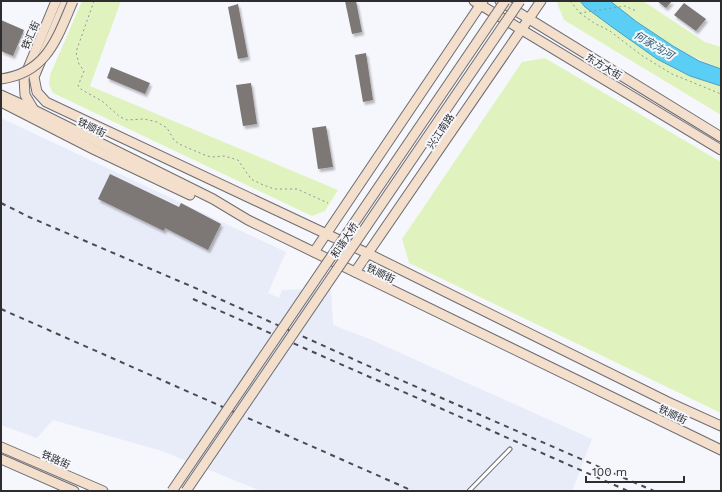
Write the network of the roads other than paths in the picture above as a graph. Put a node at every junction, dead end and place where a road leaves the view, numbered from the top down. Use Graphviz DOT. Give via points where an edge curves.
graph roads {
  1 [pos="56,1"];
  2 [pos="66,1"];
  3 [pos="73,1"];
  4 [pos="500,1"];
  5 [pos="505,1"];
  6 [pos="520,1"];
  7 [pos="541,1"];
  8 [pos="479,2"];
  9 [pos="530,19"];
  10 [pos="522,29"];
  11 [pos="1,79"];
  12 [pos="1,95"];
  13 [pos="1,102"];
  14 [pos="46,102"];
  15 [pos="34,110"];
  16 [pos="721,136"];
  17 [pos="721,150"];
  18 [pos="248,220"];
  19 [pos="326,235"];
  20 [pos="314,252"];
  21 [pos="369,254"];
  22 [pos="355,272"];
  23 [pos="721,426"];
  24 [pos="1,447"];
  25 [pos="510,449"];
  26 [pos="721,450"];
  27 [pos="1,459"];
  28 [pos="469,490"];
  29 [pos="74,491"];
  30 [pos="103,491"];
  31 [pos="172,491"];
  32 [pos="186,491"];
  1 -- 15 [label="main road, 铁汇街" via="24,78 25,95"];
  2 -- 14 [label="main road, 铁汇街" via="34,77 37,92"];
  3 -- 11 [label="main road, bridge" via="55,43 44,58 32,69"];
  4 -- 9 [label="main road, 东方大街"];
  5 -- 31 [label="main road, 和谐大桥, bridge"];
  6 -- 32 [label="main road, 和谐大桥, bridge"];
  7 -- 9 [label="main road, 兴江南路"];
  8 -- 10 [label="main road, 东方大街"];
  8 -- 19 [label="main road"];
  9 -- 10 [label="main road, 兴江南路"];
  9 -- 16 [label="main road, 东方大街"];
  10 -- 17 [label="main road, 东方大街"];
  10 -- 21 [label="main road, 兴江南路"];
  12 -- 15 [label="main road, 铁顺街"];
  13 -- 18 [label="main road" via="169,185"];
  14 -- 19 [label="main road, 铁顺街"];
  15 -- 18 [label="main road, 铁顺街" via="213,199"];
  18 -- 20 [label="main road, 铁顺街"];
  19 -- 20 [label="main road"];
  19 -- 21 [label="main road, 铁顺街"];
  20 -- 22 [label="main road, 铁顺街"];
  21 -- 22 [label="main road, 兴江南路"];
  21 -- 23 [label="main road, 铁顺街"];
  22 -- 26 [label="main road, 铁顺街"];
  24 -- 30 [label="main road, 铁路街"];
  25 -- 28 [label="lane"];
  27 -- 29 [label="main road"];
}
